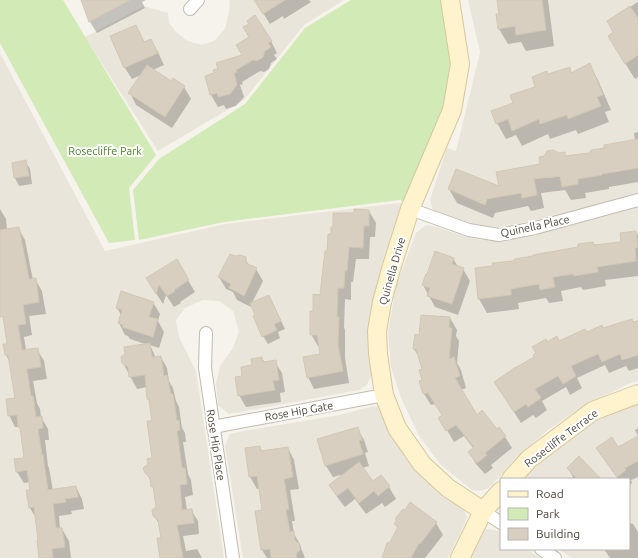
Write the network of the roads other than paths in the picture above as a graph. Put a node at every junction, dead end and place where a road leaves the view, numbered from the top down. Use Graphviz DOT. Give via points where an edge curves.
graph roads {
  1 [pos="450,0"];
  2 [pos="638,200"];
  3 [pos="410,209"];
  4 [pos="206,333"];
  5 [pos="638,394"];
  6 [pos="384,395"];
  7 [pos="213,427"];
  8 [pos="512,478"];
  9 [pos="500,492"];
  10 [pos="483,511"];
  11 [pos="500,522"];
  12 [pos="543,550"];
  13 [pos="234,558"];
  14 [pos="460,558"];
  15 [pos="555,558"];
  1 -- 3 [label="street, Quinella Drive" via="460,64 452,110"];
  2 -- 3 [label="street, Quinella Place" via="500,235 469,230"];
  3 -- 6 [label="street, Quinella Drive" via="382,302 377,331"];
  4 -- 7 [label="street, Rose Hip Place" via="204,368"];
  5 -- 8 [label="street, Rosecliffe Terrace" via="593,411 529,459"];
  6 -- 7 [label="street, Rose Hip Gate"];
  6 -- 10 [label="street, Quinella Drive" via="397,428 422,464 448,488"];
  7 -- 13 [label="street, Rose Hip Place"];
  9 -- 10 [label="street"];
  10 -- 11 [label="street"];
  10 -- 14 [label="street"];
  12 -- 15 [label="street"];
}
